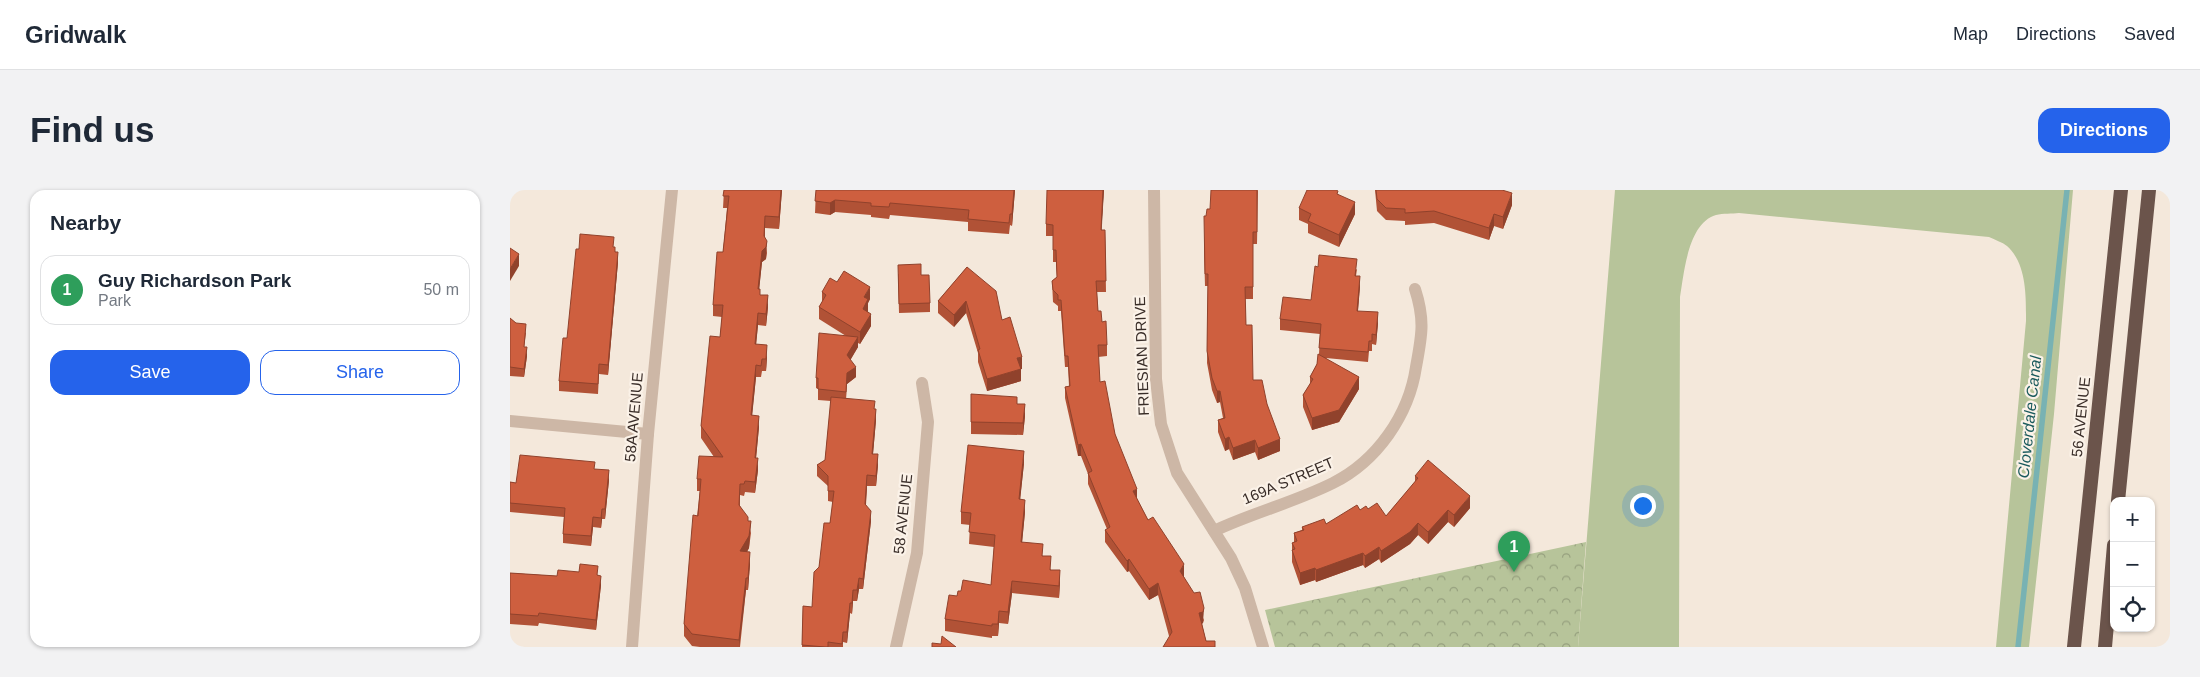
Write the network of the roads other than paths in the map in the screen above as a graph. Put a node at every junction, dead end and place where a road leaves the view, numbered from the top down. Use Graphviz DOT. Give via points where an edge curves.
graph roads {
  1 [pos="672,190"];
  2 [pos="1154,190"];
  3 [pos="2121,190"];
  4 [pos="2150,190"];
  5 [pos="1415,289"];
  6 [pos="922,383"];
  7 [pos="510,421"];
  8 [pos="648,434"];
  9 [pos="2118,497"];
  10 [pos="1214,531"];
  11 [pos="2110,587"];
  12 [pos="632,647"];
  13 [pos="896,647"];
  14 [pos="1263,647"];
  15 [pos="2074,647"];
  16 [pos="2105,647"];
  1 -- 8 [label="street, 58A AVENUE"];
  2 -- 10 [label="street, FRIESIAN DRIVE" via="1156,379 1161,424 1177,473"];
  3 -- 15 [label="highway, 56 AVENUE"];
  4 -- 9 [label="highway"];
  5 -- 10 [label="street, 169A STREET" via="1422,311 1422,334 1414,380 1402,414 1387,438 1366,460 1334,483"];
  6 -- 13 [label="street, 58 AVENUE" via="928,422 917,553"];
  7 -- 8 [label="street"];
  8 -- 12 [label="street, 58A AVENUE"];
  10 -- 14 [label="street, FRIESIAN DRIVE" via="1245,588"];
  11 -- 16 [label="highway"];
}
